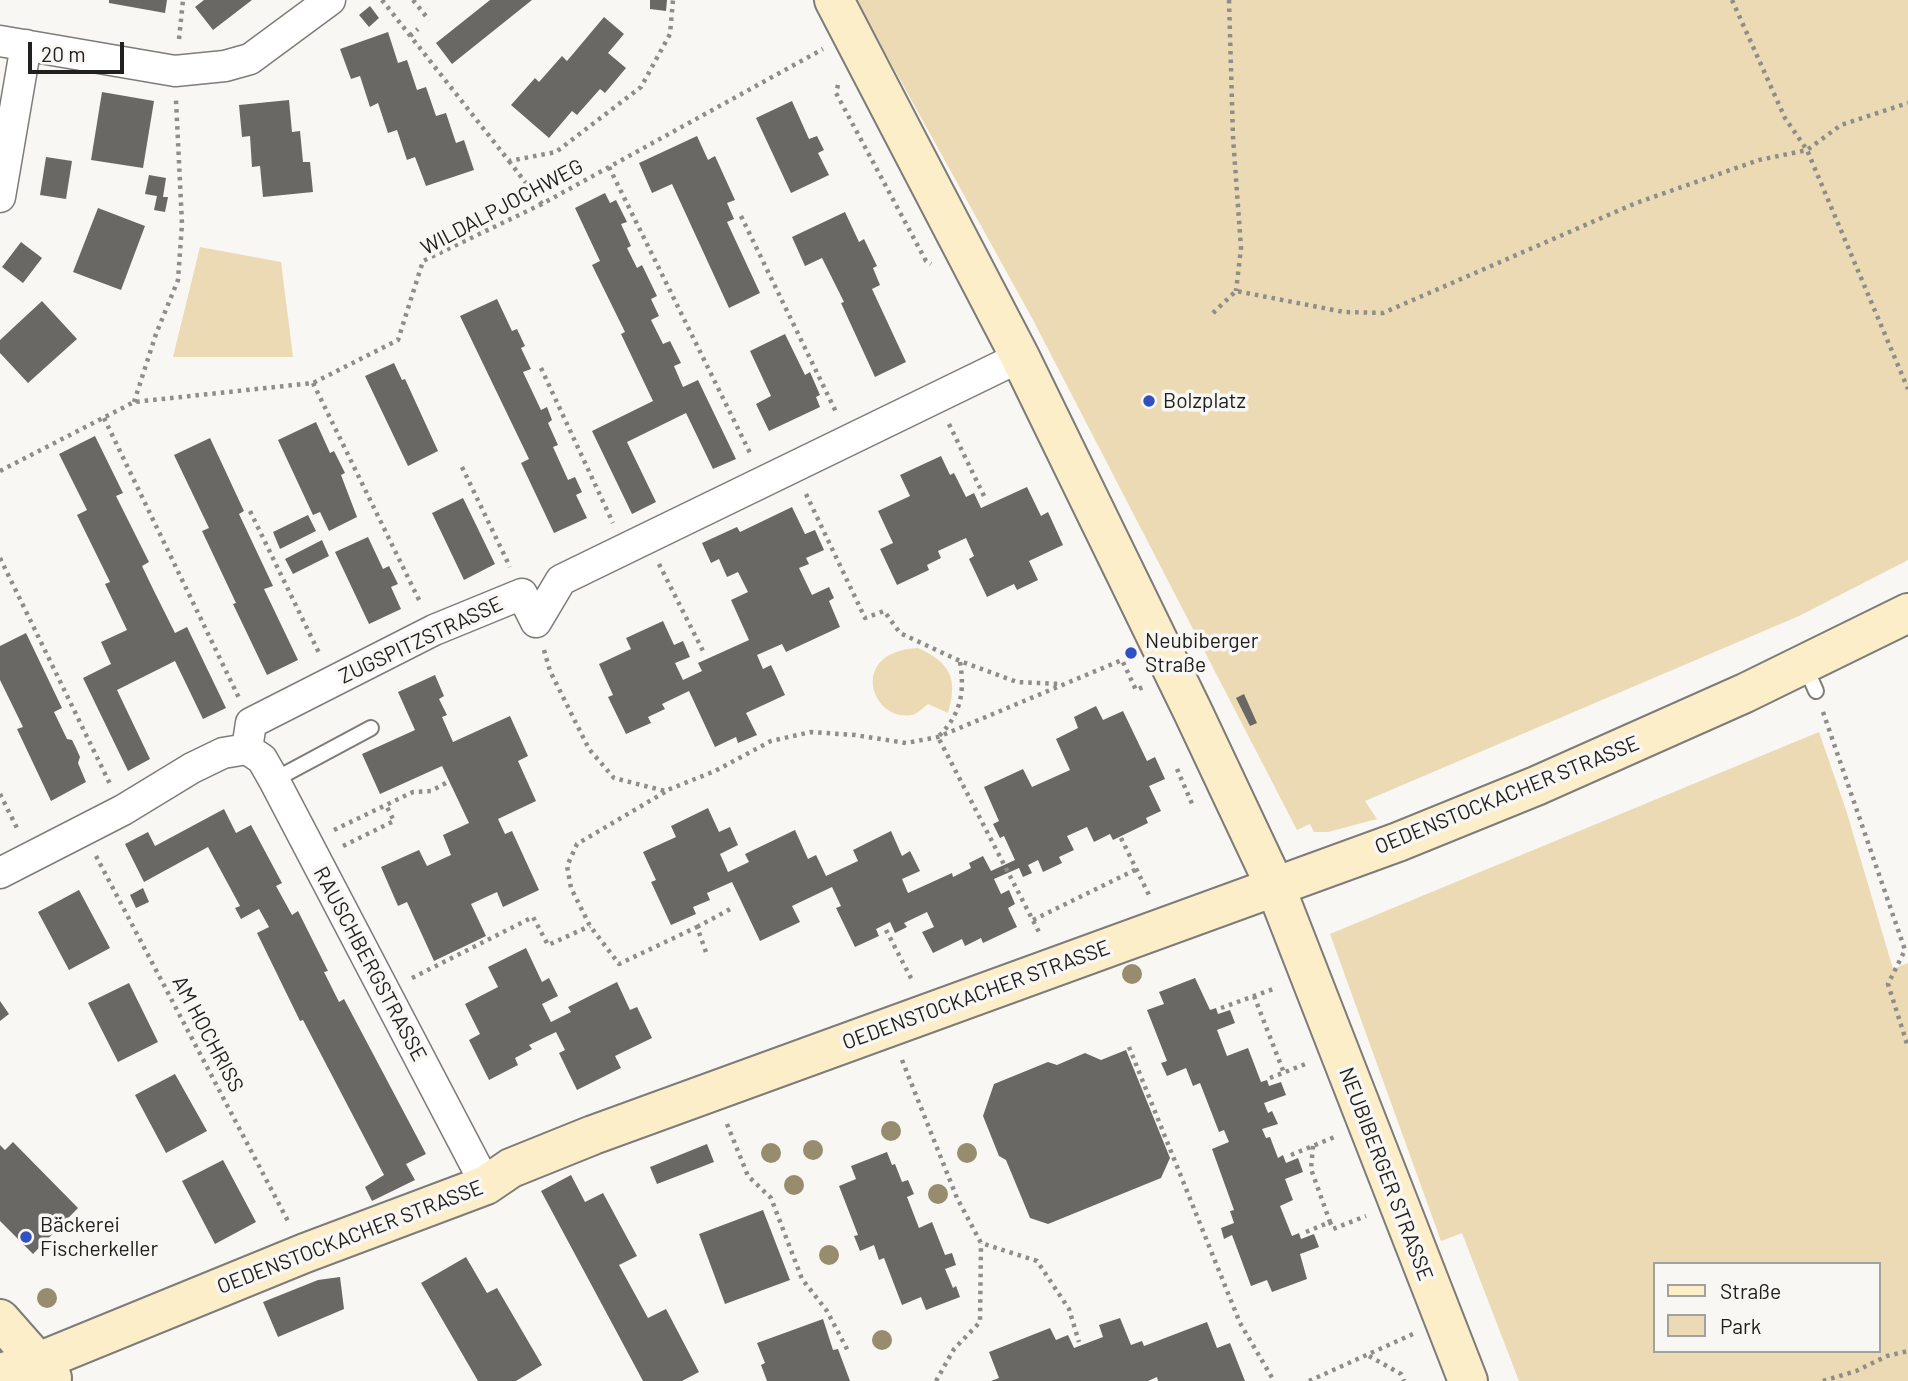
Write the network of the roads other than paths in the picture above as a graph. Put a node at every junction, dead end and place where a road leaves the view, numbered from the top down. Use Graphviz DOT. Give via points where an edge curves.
graph roads {
  1 [pos="331,0"];
  2 [pos="845,18"];
  3 [pos="13,43"];
  4 [pos="0,197"];
  5 [pos="1020,357"];
  6 [pos="561,580"];
  7 [pos="522,594"];
  8 [pos="1908,613"];
  9 [pos="371,728"];
  10 [pos="249,736"];
  11 [pos="274,780"];
  12 [pos="0,873"];
  13 [pos="1275,886"];
  14 [pos="485,1185"];
  15 [pos="0,1319"];
  16 [pos="47,1371"];
  17 [pos="0,1373"];
  18 [pos="1468,1381"];
  1 -- 3 [label="street" via="250,59 225,66 175,71"];
  2 -- 5 [label="street, NEUBIBERGER STRASSE"];
  3 -- 4 [label="street"];
  5 -- 6 [label="street"];
  5 -- 13 [label="street, NEUBIBERGER STRASSE"];
  6 -- 7 [label="street"];
  6 -- 7 [label="street, ZUGSPITZSTRASSE" via="536,622"];
  7 -- 10 [label="street, ZUGSPITZSTRASSE" via="332,681"];
  8 -- 13 [label="street, OEDENSTOCKACHER STRASSE" via="1810,678 1745,694 1536,786"];
  9 -- 11 [label="lane"];
  10 -- 11 [label="street, RAUSCHBERGSTRASSE"];
  10 -- 12 [label="street, ZUGSPITZSTRASSE" via="123,810"];
  11 -- 14 [label="street, RAUSCHBERGSTRASSE"];
  13 -- 14 [label="street, OEDENSTOCKACHER STRASSE" via="713,1091 512,1168"];
  13 -- 18 [label="street, NEUBIBERGER STRASSE"];
  14 -- 16 [label="street, OEDENSTOCKACHER STRASSE" via="305,1253"];
  15 -- 16 [label="street"];
  16 -- 17 [label="street, OEDENSTOCKACHER STRASSE"];
}
